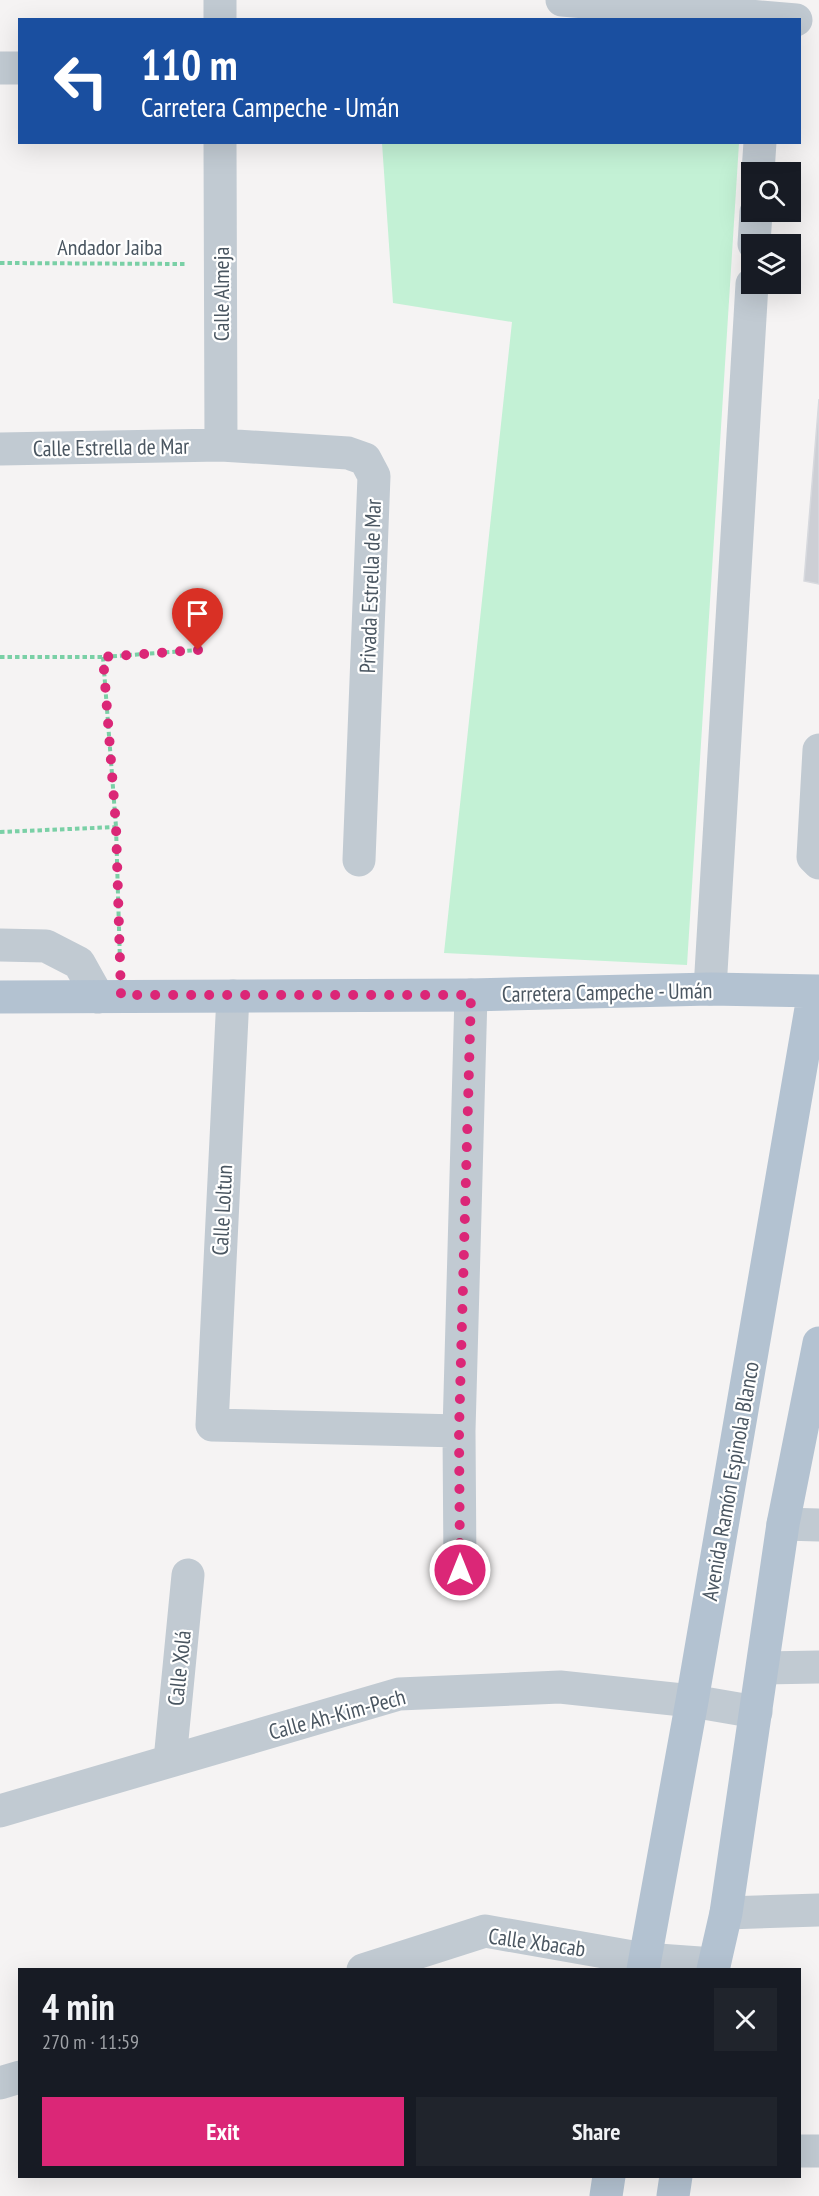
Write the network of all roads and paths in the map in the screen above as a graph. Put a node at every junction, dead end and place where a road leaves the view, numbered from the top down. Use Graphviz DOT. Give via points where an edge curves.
graph roads {
  1 [pos="219,0"];
  2 [pos="562,0"];
  3 [pos="811,0"];
  4 [pos="618,2"];
  5 [pos="220,18"];
  6 [pos="774,18"];
  7 [pos="785,18"];
  8 [pos="801,20"];
  9 [pos="819,21"];
  10 [pos="0,68"];
  11 [pos="18,68"];
  12 [pos="220,144"];
  13 [pos="760,144"];
  14 [pos="759,162"];
  15 [pos="0,263"];
  16 [pos="220,265"];
  17 [pos="751,294"];
  18 [pos="221,445"];
  19 [pos="0,449"];
  20 [pos="198,650"];
  21 [pos="0,657"];
  22 [pos="103,657"];
  23 [pos="819,750"];
  24 [pos="116,826"];
  25 [pos="0,832"];
  26 [pos="359,860"];
  27 [pos="819,863"];
  28 [pos="0,945"];
  29 [pos="710,989"];
  30 [pos="817,991"];
  31 [pos="471,995"];
  32 [pos="109,996"];
  33 [pos="233,996"];
  34 [pos="0,997"];
  35 [pos="819,1343"];
  36 [pos="459,1431"];
  37 [pos="783,1524"];
  38 [pos="819,1525"];
  39 [pos="460,1570"];
  40 [pos="188,1575"];
  41 [pos="819,1667"];
  42 [pos="763,1668"];
  43 [pos="693,1701"];
  44 [pos="756,1713"];
  45 [pos="170,1760"];
  46 [pos="0,1811"];
  47 [pos="819,1910"];
  48 [pos="726,1913"];
  49 [pos="643,1964"];
  50 [pos="713,1967"];
  51 [pos="369,1968"];
  52 [pos="18,2078"];
  53 [pos="0,2083"];
  54 [pos="801,2151"];
  55 [pos="819,2151"];
  56 [pos="609,2178"];
  57 [pos="676,2178"];
  58 [pos="606,2196"];
  59 [pos="673,2196"];
  1 -- 5 [label="street"];
  2 -- 4 [label="street"];
  3 -- 7 [label="street"];
  4 -- 6 [label="street"];
  8 -- 9 [label="street"];
  10 -- 11 [label="street"];
  12 -- 16 [label="street, Calle Almeja"];
  13 -- 14 [label="street"];
  15 -- 16 [label="path, Andador Jaiba"];
  16 -- 18 [label="street, Calle Almeja"];
  17 -- 29 [label="street"];
  18 -- 19 [label="street, Calle Estrella de Mar"];
  18 -- 26 [label="street, Privada Estrella de Mar" via="348,453 366,459 374,476"];
  20 -- 22 [label="path"];
  21 -- 22 [label="path"];
  22 -- 24 [label="path"];
  23 -- 27 [label="street" via="813,858"];
  24 -- 25 [label="path"];
  24 -- 32 [label="path"];
  28 -- 32 [label="street" via="46,946 79,963"];
  29 -- 30 [label="main road, Carretera Campeche - Umán"];
  29 -- 31 [label="main road, Carretera Campeche - Umán"];
  30 -- 43 [label="main road, Avenida Ramón Espinola Blanco"];
  31 -- 33 [label="main road, Carretera Campeche - Umán"];
  31 -- 36 [label="street"];
  32 -- 33 [label="main road, Carretera Campeche - Umán"];
  32 -- 34 [label="main road, Carretera Campeche - Umán"];
  33 -- 36 [label="street, Calle Loltun" via="212,1425"];
  35 -- 37 [label="main road"];
  36 -- 39 [label="street"];
  37 -- 38 [label="street"];
  37 -- 42 [label="main road"];
  40 -- 45 [label="street, Calle Xolá"];
  41 -- 42 [label="street"];
  42 -- 44 [label="main road"];
  43 -- 44 [label="street, Calle Ah-Kim-Pech"];
  43 -- 45 [label="street, Calle Ah-Kim-Pech" via="560,1687 399,1694"];
  43 -- 49 [label="main road, Avenida Ramón Espinola Blanco"];
  44 -- 48 [label="main road"];
  45 -- 46 [label="street, Calle Ah-Kim-Pech"];
  47 -- 48 [label="street"];
  48 -- 50 [label="main road"];
  49 -- 50 [label="street, Calle Xbacab"];
  49 -- 51 [label="street, Calle Xbacab" via="485,1931"];
  52 -- 53 [label="street"];
  54 -- 55 [label="street"];
  56 -- 58 [label="main road"];
  57 -- 59 [label="main road"];
}
